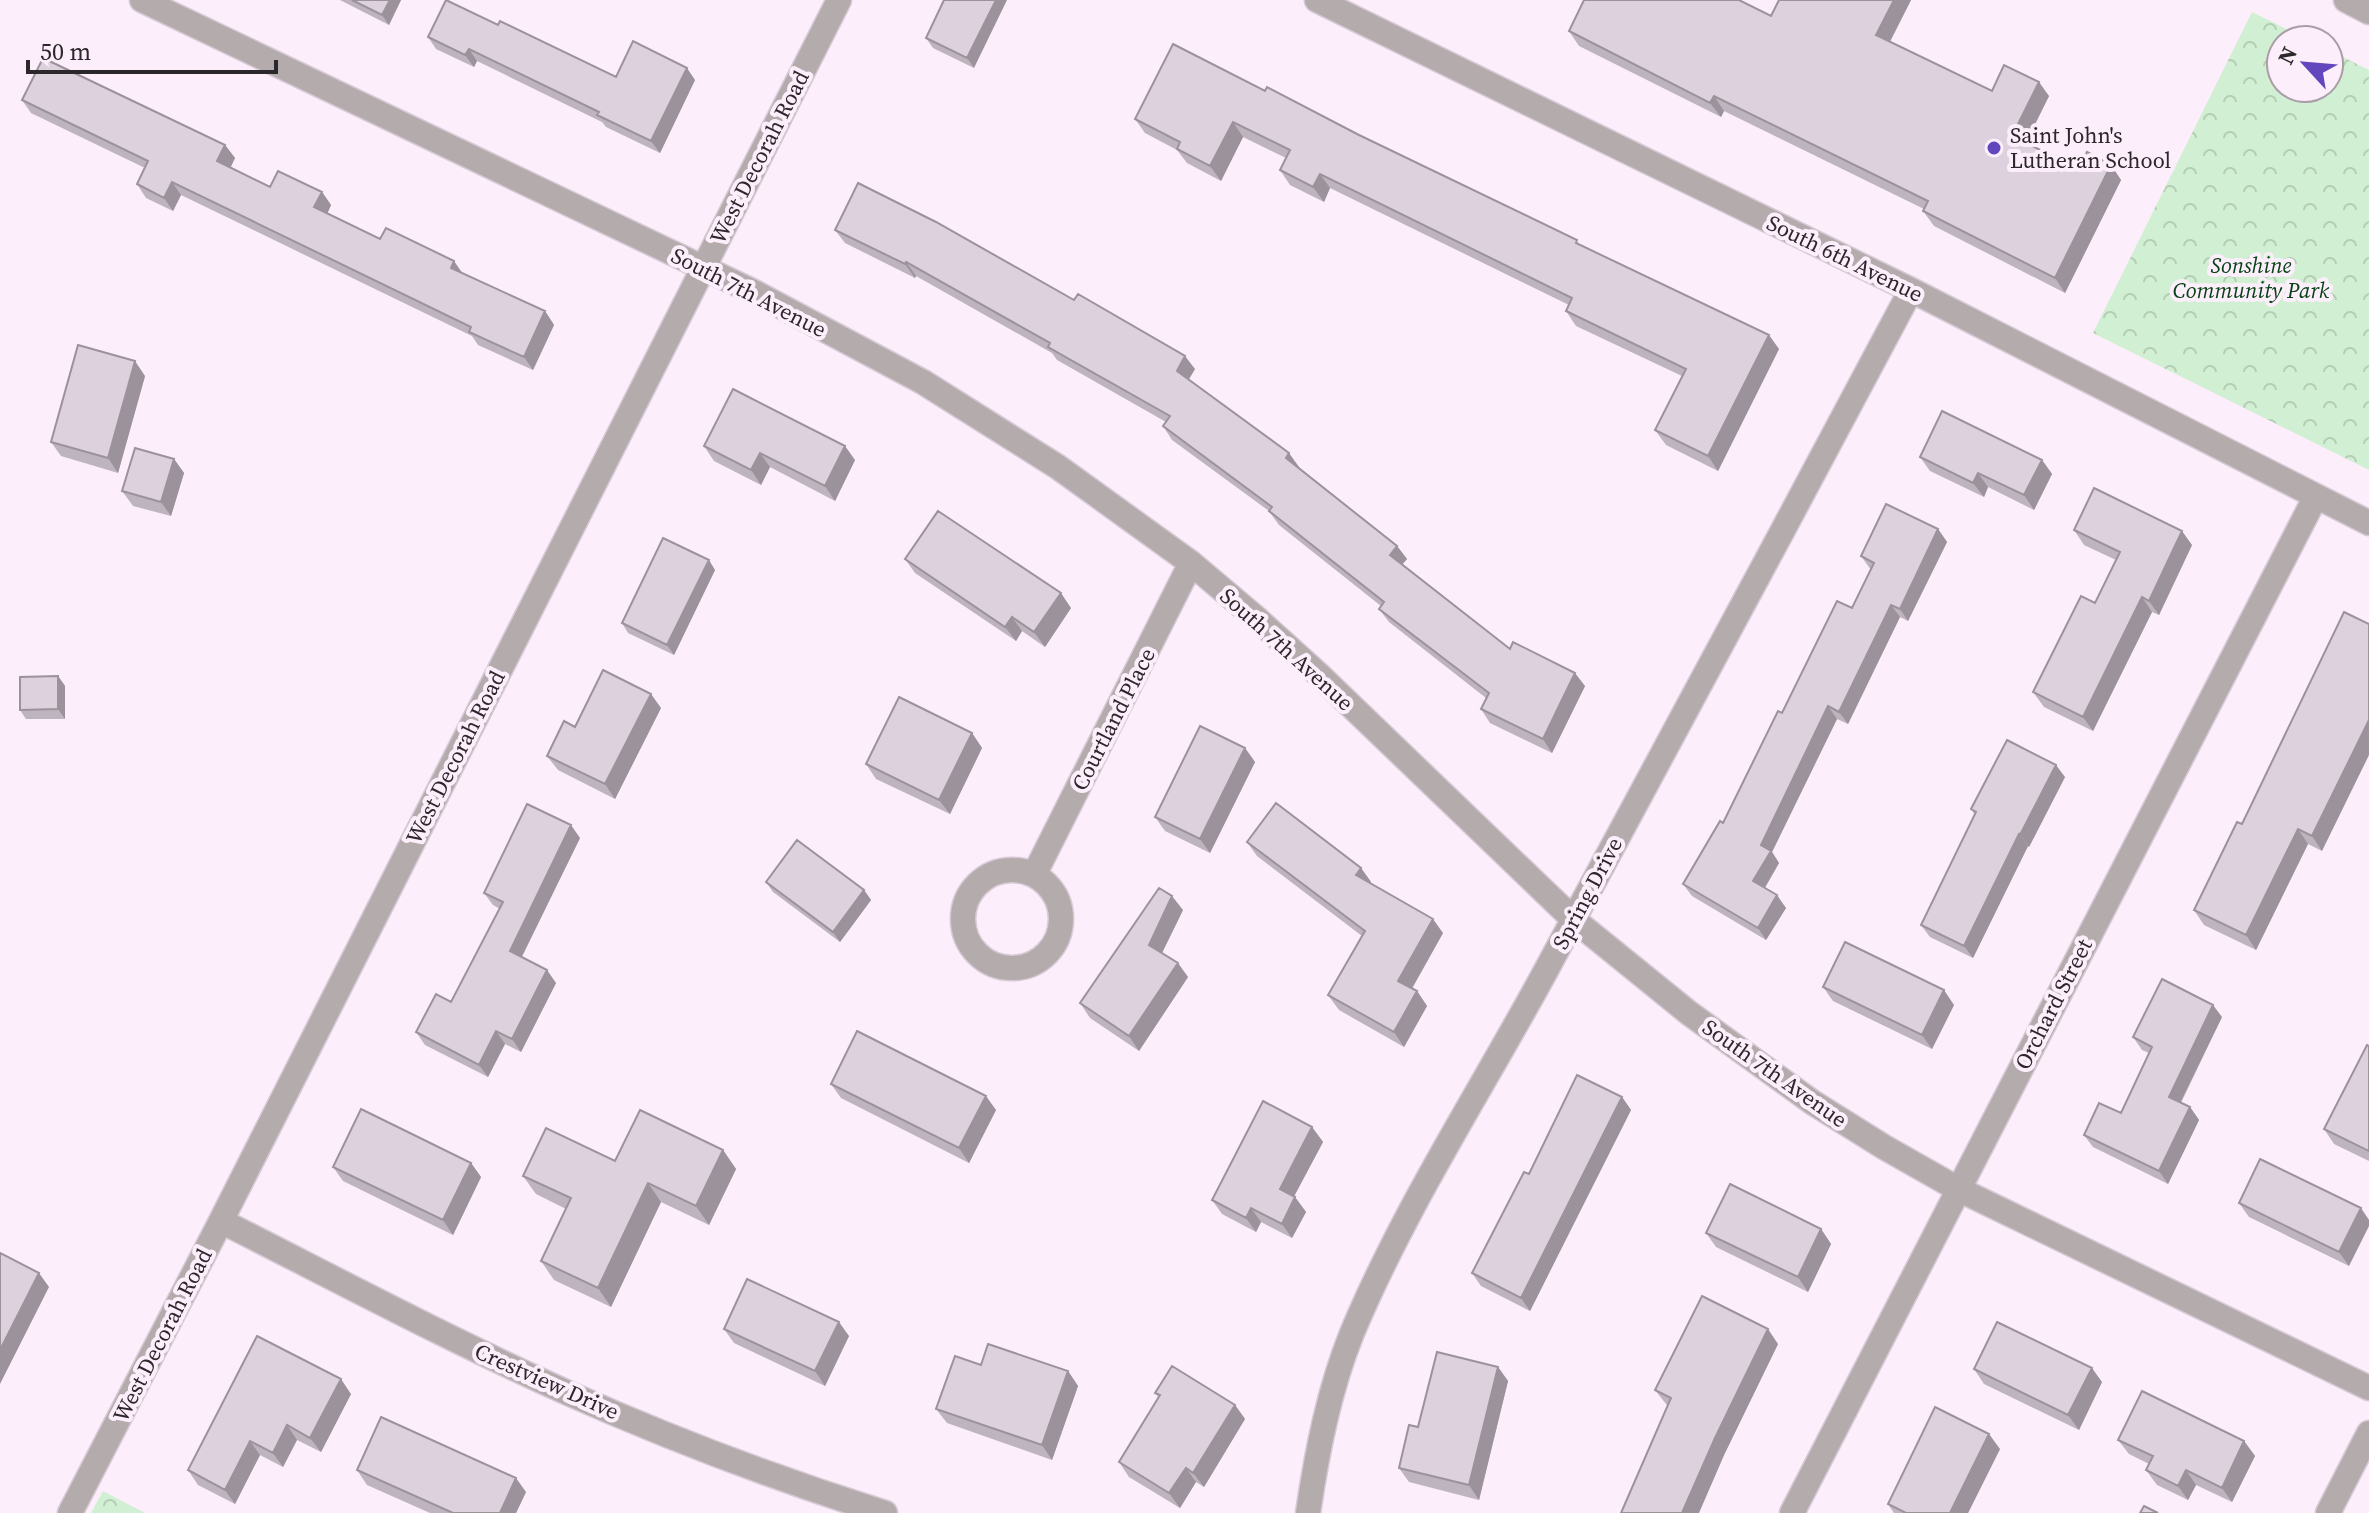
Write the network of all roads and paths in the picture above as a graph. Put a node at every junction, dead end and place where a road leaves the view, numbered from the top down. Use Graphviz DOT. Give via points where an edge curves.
graph roads {
  1 [pos="142,0"];
  2 [pos="839,0"];
  3 [pos="1317,0"];
  4 [pos="2346,0"];
  5 [pos="2369,12"];
  6 [pos="702,267"];
  7 [pos="1911,290"];
  8 [pos="2316,496"];
  9 [pos="2369,523"];
  10 [pos="1191,563"];
  11 [pos="1034,875"];
  12 [pos="1573,919"];
  13 [pos="1958,1189"];
  14 [pos="221,1221"];
  15 [pos="2369,1388"];
  16 [pos="2369,1433"];
  17 [pos="70,1513"];
  18 [pos="885,1513"];
  19 [pos="1308,1513"];
  20 [pos="1792,1513"];
  21 [pos="2328,1513"];
  1 -- 6 [label="street, South 7th Avenue"];
  2 -- 6 [label="street, West Decorah Road"];
  3 -- 7 [label="street, South 6th Avenue"];
  4 -- 5 [label="street"];
  6 -- 10 [label="street, South 7th Avenue" via="923,382 1058,467"];
  6 -- 14 [label="street, West Decorah Road"];
  7 -- 8 [label="street, South 6th Avenue"];
  7 -- 12 [label="street, Spring Drive"];
  8 -- 9 [label="street, South 6th Avenue"];
  8 -- 13 [label="street, Orchard Street"];
  10 -- 11 [label="street, Courtland Place"];
  10 -- 12 [label="street, South 7th Avenue" via="1319,675"];
  11 -- 11 [label="street" via="996,872 968,897 965,935 990,964 1008,969 1027,966 1056,942 1059,904"];
  12 -- 13 [label="street, South 7th Avenue" via="1689,1013 1812,1102"];
  12 -- 19 [label="street, Spring Drive" via="1390,1251 1351,1335 1331,1395"];
  13 -- 15 [label="street, South 7th Avenue"];
  13 -- 20 [label="street, Orchard Street"];
  14 -- 17 [label="street, West Decorah Road"];
  14 -- 18 [label="street, Crestview Drive" via="568,1393 699,1448"];
  16 -- 21 [label="street"];
}
